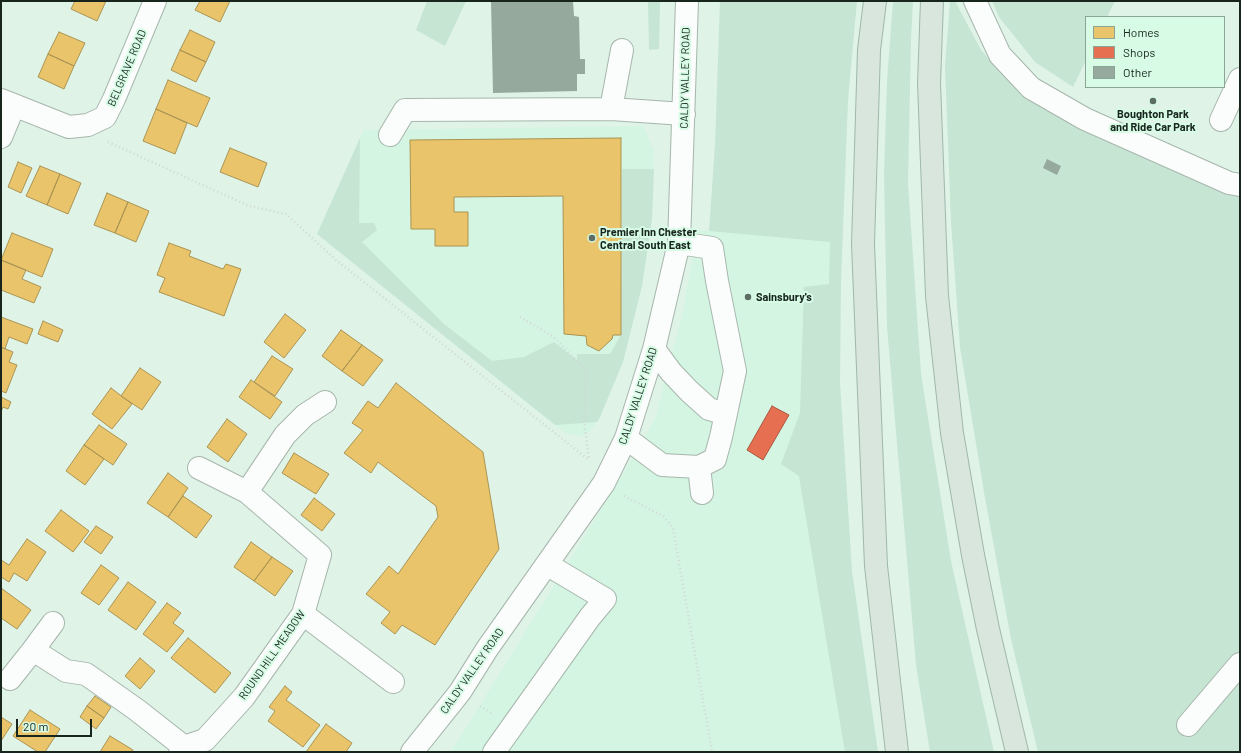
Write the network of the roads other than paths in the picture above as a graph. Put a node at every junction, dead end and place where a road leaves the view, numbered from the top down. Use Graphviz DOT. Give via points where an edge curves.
graph roads {
  1 [pos="155,1"];
  2 [pos="687,1"];
  3 [pos="875,1"];
  4 [pos="932,1"];
  5 [pos="975,1"];
  6 [pos="622,50"];
  7 [pos="1240,79"];
  8 [pos="7,103"];
  9 [pos="611,109"];
  10 [pos="684,114"];
  11 [pos="1221,120"];
  12 [pos="390,135"];
  13 [pos="1,137"];
  14 [pos="1240,186"];
  15 [pos="679,243"];
  16 [pos="654,348"];
  17 [pos="326,402"];
  18 [pos="726,414"];
  19 [pos="626,438"];
  20 [pos="699,467"];
  21 [pos="200,468"];
  22 [pos="247,492"];
  23 [pos="702,493"];
  24 [pos="548,565"];
  25 [pos="303,614"];
  26 [pos="53,623"];
  27 [pos="33,650"];
  28 [pos="1240,664"];
  29 [pos="10,678"];
  30 [pos="393,682"];
  31 [pos="1188,725"];
  32 [pos="182,750"];
  33 [pos="412,752"];
  34 [pos="494,752"];
  35 [pos="897,752"];
  36 [pos="1017,752"];
  1 -- 8 [label="street, BELGRAVE ROAD" via="104,117 88,125 69,127"];
  2 -- 10 [label="street, CALDY VALLEY ROAD"];
  3 -- 35 [label="highway" via="869,50 862,244 876,566"];
  4 -- 36 [label="highway" via="929,83 937,296 951,425 984,614"];
  5 -- 14 [label="street" via="1000,55 1032,88 1085,120"];
  6 -- 9 [label="street"];
  7 -- 11 [label="street"];
  8 -- 13 [label="street"];
  9 -- 10 [label="street"];
  9 -- 12 [label="street" via="405,110"];
  10 -- 15 [label="street, CALDY VALLEY ROAD"];
  15 -- 16 [label="street, CALDY VALLEY ROAD"];
  15 -- 18 [label="street" via="712,248 734,371"];
  16 -- 18 [label="street" via="671,372 709,410"];
  16 -- 19 [label="street, CALDY VALLEY ROAD"];
  17 -- 22 [label="street" via="305,415 285,435"];
  18 -- 20 [label="street" via="715,459"];
  19 -- 20 [label="street" via="662,465"];
  19 -- 24 [label="street, CALDY VALLEY ROAD" via="604,484"];
  20 -- 23 [label="street"];
  21 -- 22 [label="street, ROUND HILL MEADOW"];
  22 -- 25 [label="street, ROUND HILL MEADOW" via="320,555"];
  24 -- 33 [label="street, CALDY VALLEY ROAD" via="487,649 460,692"];
  24 -- 34 [label="street" via="605,600 590,617"];
  25 -- 30 [label="street"];
  25 -- 32 [label="street, ROUND HILL MEADOW" via="244,697 205,740"];
  26 -- 27 [label="street"];
  27 -- 29 [label="street"];
  27 -- 32 [label="street" via="66,670 86,674 137,710"];
  28 -- 31 [label="street"];
}
